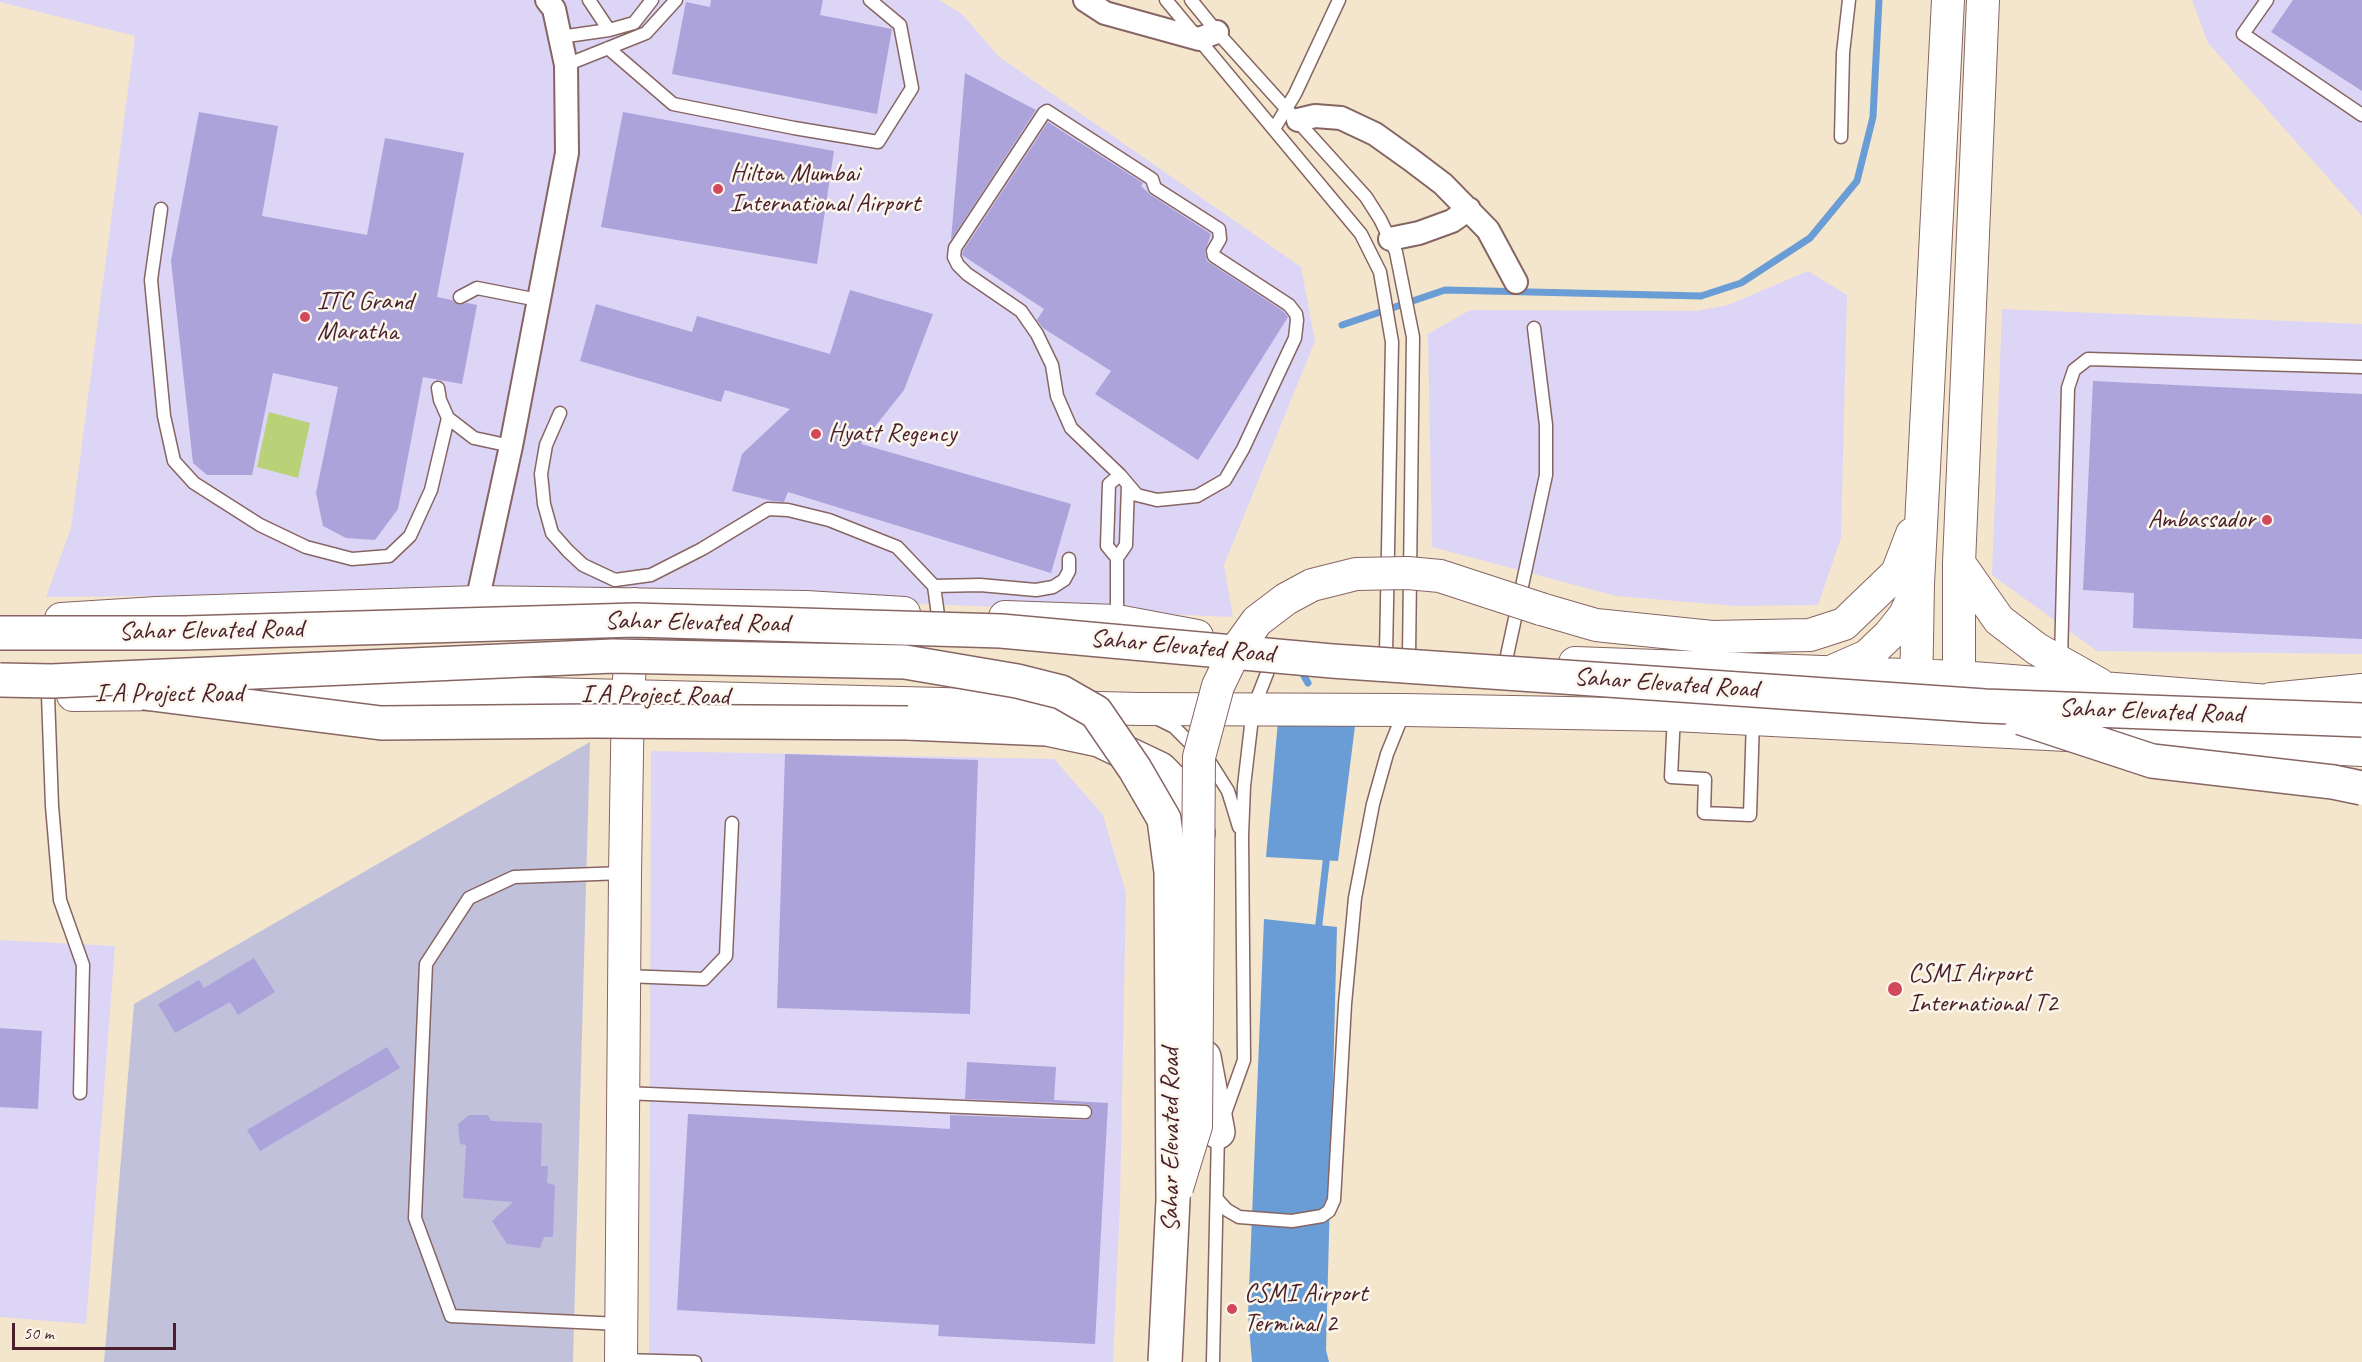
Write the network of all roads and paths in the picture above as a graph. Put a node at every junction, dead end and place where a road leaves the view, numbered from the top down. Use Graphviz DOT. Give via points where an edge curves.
graph roads {
  1 [pos="548,0"];
  2 [pos="589,0"];
  3 [pos="652,0"];
  4 [pos="676,0"];
  5 [pos="870,0"];
  6 [pos="1085,0"];
  7 [pos="1166,0"];
  8 [pos="1191,0"];
  9 [pos="1339,0"];
  10 [pos="1849,0"];
  11 [pos="1948,0"];
  12 [pos="1983,0"];
  13 [pos="2267,0"];
  14 [pos="609,30"];
  15 [pos="1208,36"];
  16 [pos="560,37"];
  17 [pos="608,48"];
  18 [pos="566,65"];
  19 [pos="1293,114"];
  20 [pos="2362,115"];
  21 [pos="1274,129"];
  22 [pos="1841,138"];
  23 [pos="161,209"];
  24 [pos="1469,209"];
  25 [pos="1393,245"];
  26 [pos="1516,282"];
  27 [pos="460,297"];
  28 [pos="538,300"];
  29 [pos="1410,318"];
  30 [pos="1389,321"];
  31 [pos="1534,328"];
  32 [pos="2362,367"];
  33 [pos="438,388"];
  34 [pos="560,413"];
  35 [pos="448,418"];
  36 [pos="511,446"];
  37 [pos="1124,480"];
  38 [pos="1923,498"];
  39 [pos="1117,558"];
  40 [pos="1069,559"];
  41 [pos="1959,563"];
  42 [pos="1918,584"];
  43 [pos="621,596"];
  44 [pos="936,600"];
  45 [pos="477,602"];
  46 [pos="1117,621"];
  47 [pos="0,622"];
  48 [pos="0,633"];
  49 [pos="1279,651"];
  50 [pos="1397,655"];
  51 [pos="1506,660"];
  52 [pos="2061,663"];
  53 [pos="1831,672"];
  54 [pos="1917,675"];
  55 [pos="1960,677"];
  56 [pos="0,680"];
  57 [pos="50,688"];
  58 [pos="2107,689"];
  59 [pos="2362,690"];
  60 [pos="0,694"];
  61 [pos="628,695"];
  62 [pos="2262,700"];
  63 [pos="1985,706"];
  64 [pos="1254,709"];
  65 [pos="2362,709"];
  66 [pos="1139,710"];
  67 [pos="1405,710"];
  68 [pos="1674,715"];
  69 [pos="1753,718"];
  70 [pos="2362,720"];
  71 [pos="1915,727"];
  72 [pos="1958,729"];
  73 [pos="2362,750"];
  74 [pos="2362,788"];
  75 [pos="732,823"];
  76 [pos="1242,836"];
  77 [pos="625,873"];
  78 [pos="624,976"];
  79 [pos="80,1093"];
  80 [pos="623,1093"];
  81 [pos="1085,1112"];
  82 [pos="1218,1131"];
  83 [pos="1217,1199"];
  84 [pos="1173,1200"];
  85 [pos="621,1324"];
  86 [pos="621,1361"];
  87 [pos="695,1362"];
  88 [pos="1165,1362"];
  89 [pos="1213,1362"];
  1 -- 16 [label="street"];
  2 -- 14 [label="lane"];
  3 -- 14 [label="lane" via="634,23"];
  4 -- 17 [label="lane" via="646,33"];
  5 -- 17 [label="lane" via="900,26 912,88 878,142 673,104"];
  6 -- 15 [label="street" via="1105,13"];
  7 -- 15 [label="lane"];
  8 -- 15 [label="lane"];
  9 -- 19 [label="lane"];
  10 -- 22 [label="lane"];
  11 -- 38 [label="main road"];
  12 -- 41 [label="main road"];
  13 -- 20 [label="lane" via="2243,34"];
  14 -- 16 [label="lane"];
  15 -- 19 [label="lane"];
  15 -- 21 [label="lane"];
  16 -- 18 [label="street"];
  17 -- 18 [label="lane"];
  18 -- 28 [label="street" via="567,153"];
  19 -- 21 [label="lane"];
  19 -- 24 [label="street" via="1341,118 1375,134 1443,184"];
  19 -- 25 [label="lane" via="1366,197"];
  21 -- 30 [label="lane" via="1361,234 1383,284"];
  23 -- 35 [label="lane" via="151,280 164,416 174,461 194,483 260,525 306,547 352,559 389,556 410,536 431,490"];
  24 -- 25 [label="street"];
  24 -- 26 [label="street" via="1488,230"];
  25 -- 29 [label="lane"];
  27 -- 28 [label="lane" via="477,288"];
  28 -- 36 [label="street"];
  29 -- 30 [label="lane"];
  29 -- 50 [label="lane" via="1413,338"];
  30 -- 50 [label="lane"];
  31 -- 51 [label="lane" via="1546,425 1546,475"];
  32 -- 52 [label="lane" via="2088,359 2074,370 2068,388"];
  33 -- 35 [label="lane"];
  34 -- 43 [label="lane" via="546,445 541,474 552,533 567,551"];
  35 -- 36 [label="lane" via="474,438"];
  36 -- 45 [label="street"];
  37 -- 37 [label="lane" via="1137,495 1157,500 1197,496 1226,480 1295,338 1296,314 1289,305 1214,256 1219,229 1155,188 1152,179 1047,111 955,248 954,257 967,274 1021,311 1052,365 1057,396 1071,428"];
  37 -- 39 [label="lane" via="1126,545"];
  37 -- 39 [label="lane" via="1109,484 1107,546"];
  38 -- 42 [label="main road"];
  38 -- 84 [label="main road, bridge" via="1897,573 1844,624 1810,635 1712,637 1596,625 1440,576 1408,573 1356,574 1312,585 1257,621 1218,686 1198,757 1196,1126"];
  39 -- 46 [label="lane"];
  40 -- 44 [label="lane" via="1064,580 1053,587 1036,590 980,585"];
  41 -- 52 [label="main road" via="1999,620"];
  41 -- 55 [label="main road"];
  42 -- 53 [label="main road" via="1905,615 1890,635 1867,656"];
  42 -- 54 [label="main road"];
  43 -- 44 [label="main road" via="806,607"];
  43 -- 44 [label="lane" via="768,509 829,520 897,547"];
  43 -- 45 [label="main road"];
  43 -- 61 [label="main road"];
  44 -- 46 [label="main road"];
  45 -- 47 [label="main road"];
  46 -- 49 [label="main road"];
  48 -- 63 [label="main road, Sahar Elevated Road, bridge" via="185,633 635,620 990,631 1343,662"];
  49 -- 50 [label="main road"];
  49 -- 64 [label="lane"];
  50 -- 51 [label="main road"];
  51 -- 53 [label="main road"];
  52 -- 58 [label="main road"];
  53 -- 54 [label="main road"];
  54 -- 55 [label="main road"];
  54 -- 71 [label="main road"];
  55 -- 58 [label="main road"];
  55 -- 72 [label="main road"];
  56 -- 57 [label="main road, Sahar Elevated Road, bridge"];
  57 -- 60 [label="main road, I A Project Road"];
  57 -- 61 [label="main road, I A Project Road"];
  57 -- 79 [label="lane" via="52,806 60,900 83,965"];
  57 -- 82 [label="main road, bridge" via="381,723 908,723 1047,729 1099,740 1160,769 1186,795 1206,856 1209,905 1203,1058"];
  57 -- 84 [label="main road, Sahar Elevated Road, bridge" via="613,657 905,662 1061,692 1096,712 1164,819 1171,872"];
  58 -- 62 [label="main road"];
  59 -- 62 [label="main road"];
  61 -- 66 [label="main road, I A Project Road"];
  61 -- 77 [label="main road"];
  62 -- 65 [label="main road"];
  63 -- 70 [label="main road, Sahar Elevated Road, bridge"];
  63 -- 74 [label="main road, bridge" via="2152,761"];
  64 -- 66 [label="main road"];
  64 -- 67 [label="main road"];
  64 -- 76 [label="lane"];
  66 -- 76 [label="lane, I A Project Road" via="1174,727 1211,764 1228,791"];
  67 -- 68 [label="main road"];
  67 -- 83 [label="lane" via="1373,804 1355,898 1334,1200 1327,1213 1292,1221 1239,1217"];
  68 -- 69 [label="main road"];
  68 -- 69 [label="lane" via="1671,777 1705,779 1704,813 1750,815"];
  69 -- 71 [label="main road"];
  71 -- 72 [label="main road"];
  72 -- 73 [label="main road"];
  75 -- 78 [label="lane" via="726,956 704,979"];
  76 -- 82 [label="lane" via="1244,1060"];
  77 -- 78 [label="main road"];
  77 -- 85 [label="lane" via="514,877 505,881 469,898 426,964 415,1218 451,1316"];
  78 -- 80 [label="main road"];
  80 -- 81 [label="lane"];
  80 -- 85 [label="main road"];
  82 -- 83 [label="lane"];
  83 -- 89 [label="lane"];
  84 -- 88 [label="main road, Sahar Elevated Road, bridge"];
  85 -- 86 [label="main road"];
  86 -- 87 [label="lane"];
}
